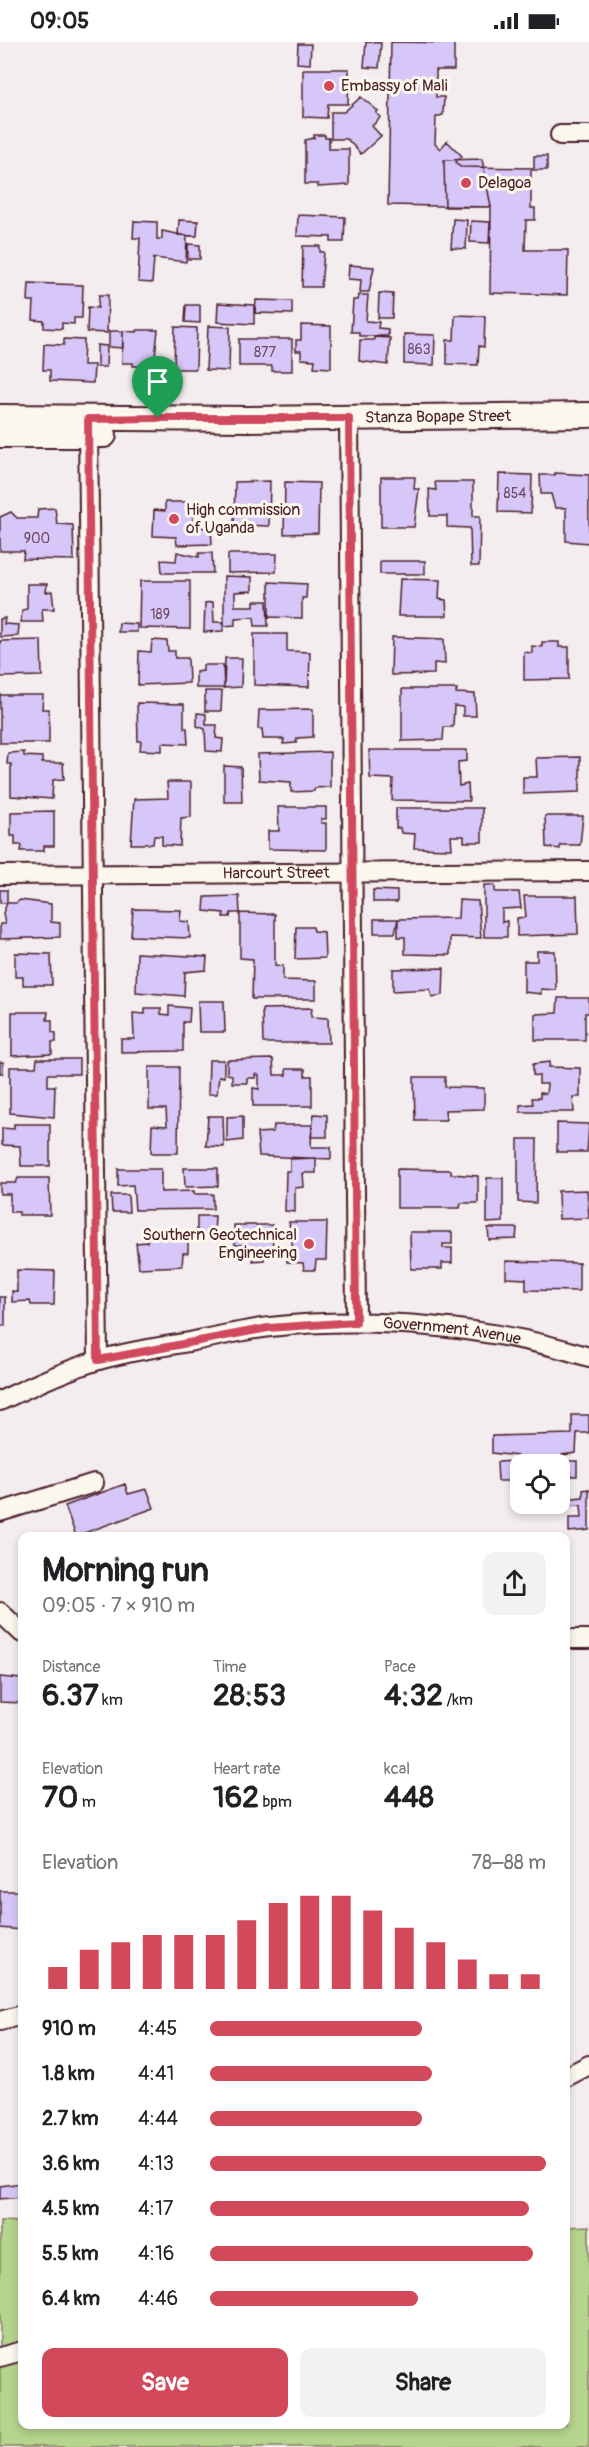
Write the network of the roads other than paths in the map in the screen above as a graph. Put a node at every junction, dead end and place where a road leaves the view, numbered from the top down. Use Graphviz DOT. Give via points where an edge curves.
graph roads {
  1 [pos="560,135"];
  2 [pos="589,135"];
  3 [pos="589,416"];
  4 [pos="0,417"];
  5 [pos="349,425"];
  6 [pos="88,427"];
  7 [pos="589,432"];
  8 [pos="0,435"];
  9 [pos="589,871"];
  10 [pos="94,873"];
  11 [pos="353,873"];
  12 [pos="0,875"];
  13 [pos="356,1322"];
  14 [pos="589,1357"];
  15 [pos="98,1360"];
  16 [pos="0,1401"];
  17 [pos="94,1483"];
  18 [pos="0,1512"];
  19 [pos="0,1612"];
  20 [pos="18,1629"];
  21 [pos="570,1639"];
  22 [pos="589,1639"];
  23 [pos="18,2016"];
  24 [pos="0,2021"];
  25 [pos="589,2065"];
  26 [pos="570,2075"];
  27 [pos="18,2352"];
  28 [pos="0,2357"];
  1 -- 2 [label="street"];
  3 -- 5 [label="main road, Stanza Bopape Street"];
  4 -- 6 [label="main road, Stanza Bopape Street"];
  5 -- 6 [label="main road, Stanza Bopape Street"];
  5 -- 7 [label="main road, Stanza Bopape Street"];
  5 -- 11 [label="street"];
  6 -- 8 [label="main road, Stanza Bopape Street"];
  6 -- 10 [label="street"];
  9 -- 11 [label="street, Harcourt Street"];
  10 -- 11 [label="street, Harcourt Street"];
  10 -- 12 [label="street, Harcourt Street"];
  10 -- 15 [label="street"];
  11 -- 13 [label="street"];
  13 -- 14 [label="street, Government Avenue" via="468,1330 532,1341"];
  13 -- 15 [label="street, Government Avenue" via="268,1328"];
  15 -- 16 [label="street, Government Avenue"];
  17 -- 18 [label="street"];
  19 -- 20 [label="street"];
  21 -- 22 [label="street"];
  23 -- 24 [label="street"];
  25 -- 26 [label="street"];
  27 -- 28 [label="street"];
}
